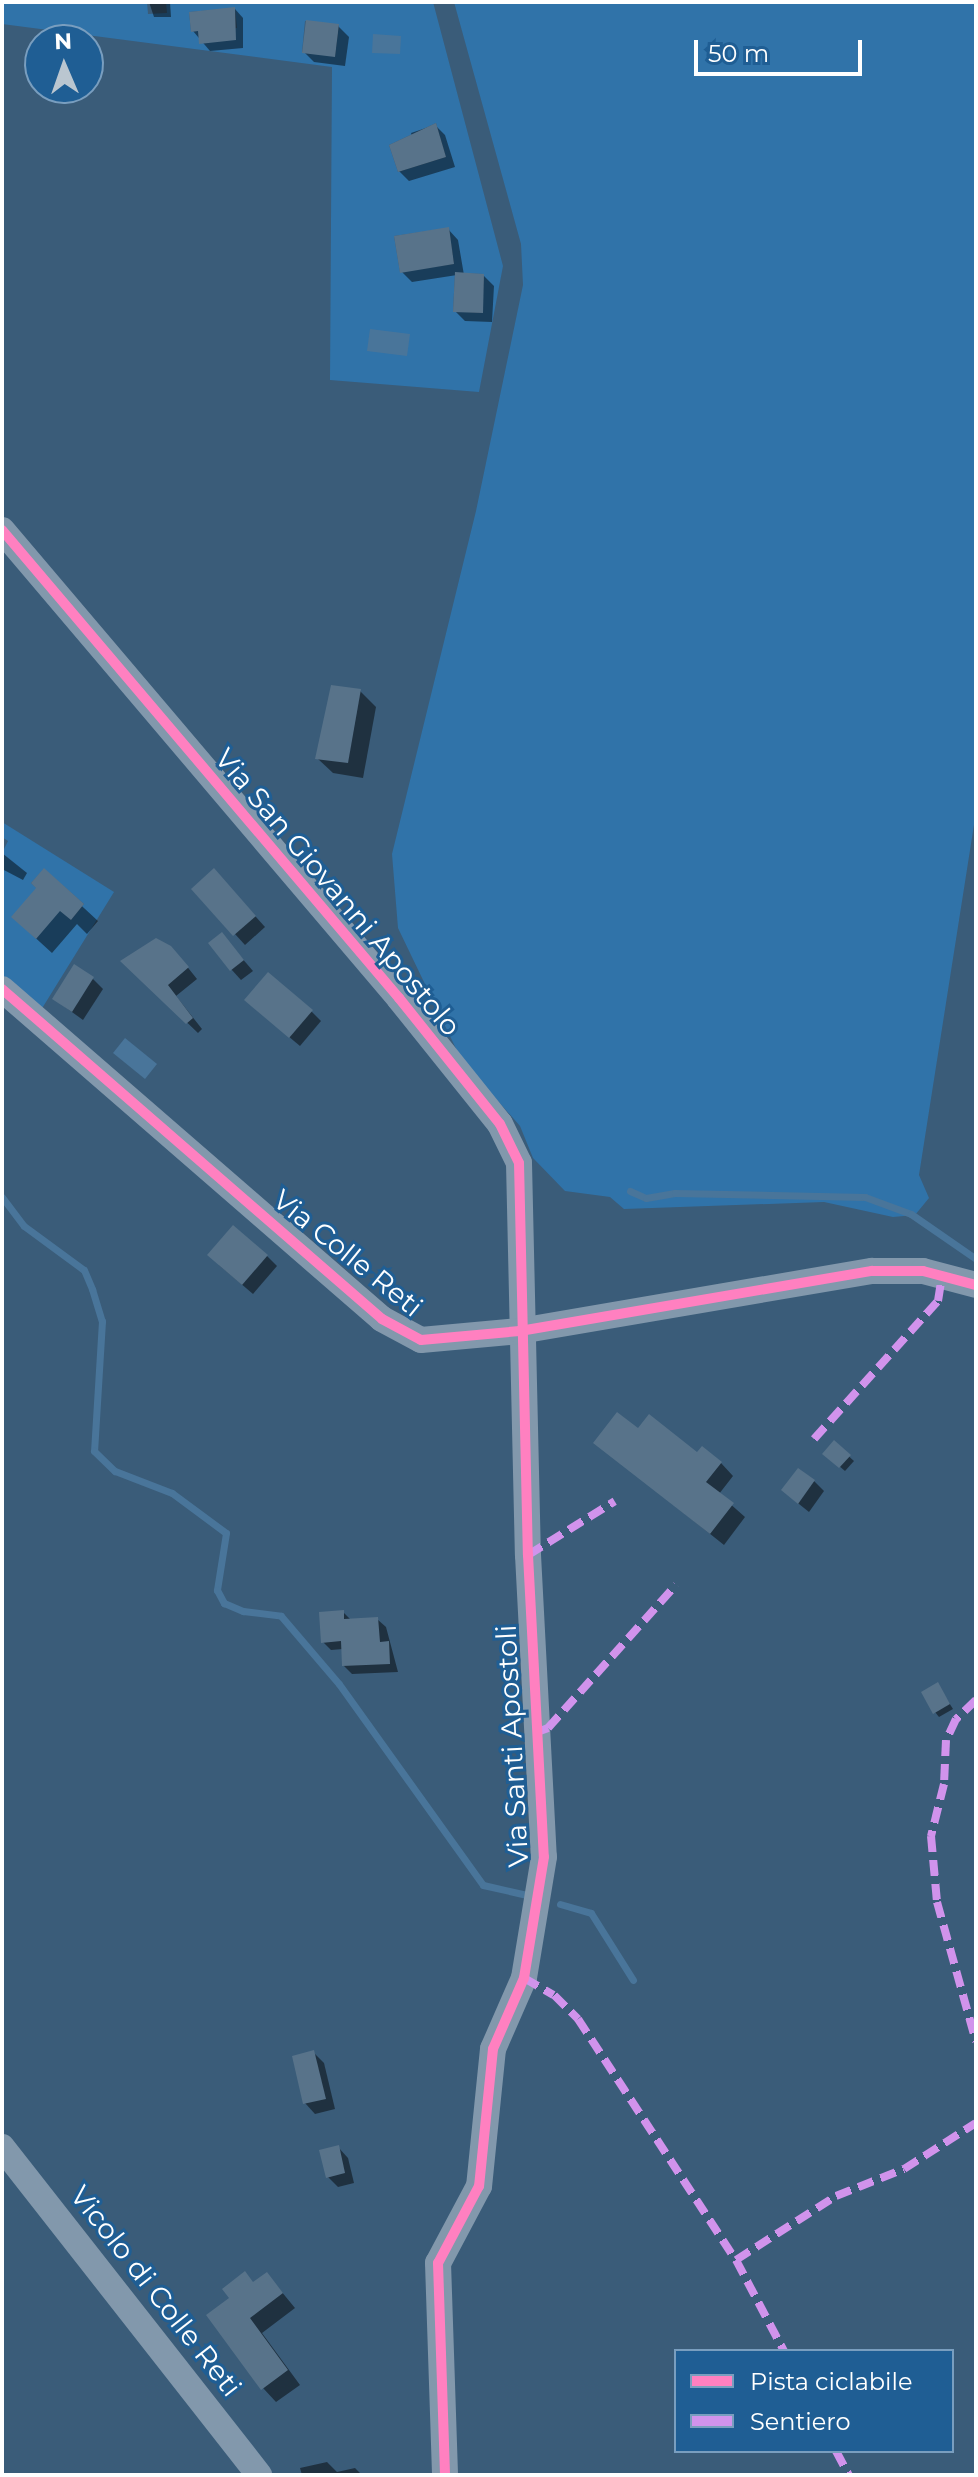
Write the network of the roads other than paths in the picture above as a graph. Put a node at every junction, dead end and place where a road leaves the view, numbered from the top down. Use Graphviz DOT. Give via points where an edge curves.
graph roads {
  1 [pos="2,530"];
  2 [pos="2,989"];
  3 [pos="976,1285"];
  4 [pos="520,1331"];
  5 [pos="2,2147"];
  6 [pos="259,2475"];
  7 [pos="445,2475"];
  1 -- 4 [label="street, Via San Giovanni Apostolo" via="504,1129 523,1182"];
  2 -- 4 [label="street, Via Colle Reti" via="399,1331 436,1343"];
  3 -- 4 [label="street, Via Colle Reti" via="923,1271 872,1271"];
  4 -- 7 [label="street, Via Santi Apostoli" via="544,1857 524,1978 493,2049 479,2186 438,2263"];
  5 -- 6 [label="street, Vicolo di Colle Reti"];
}
